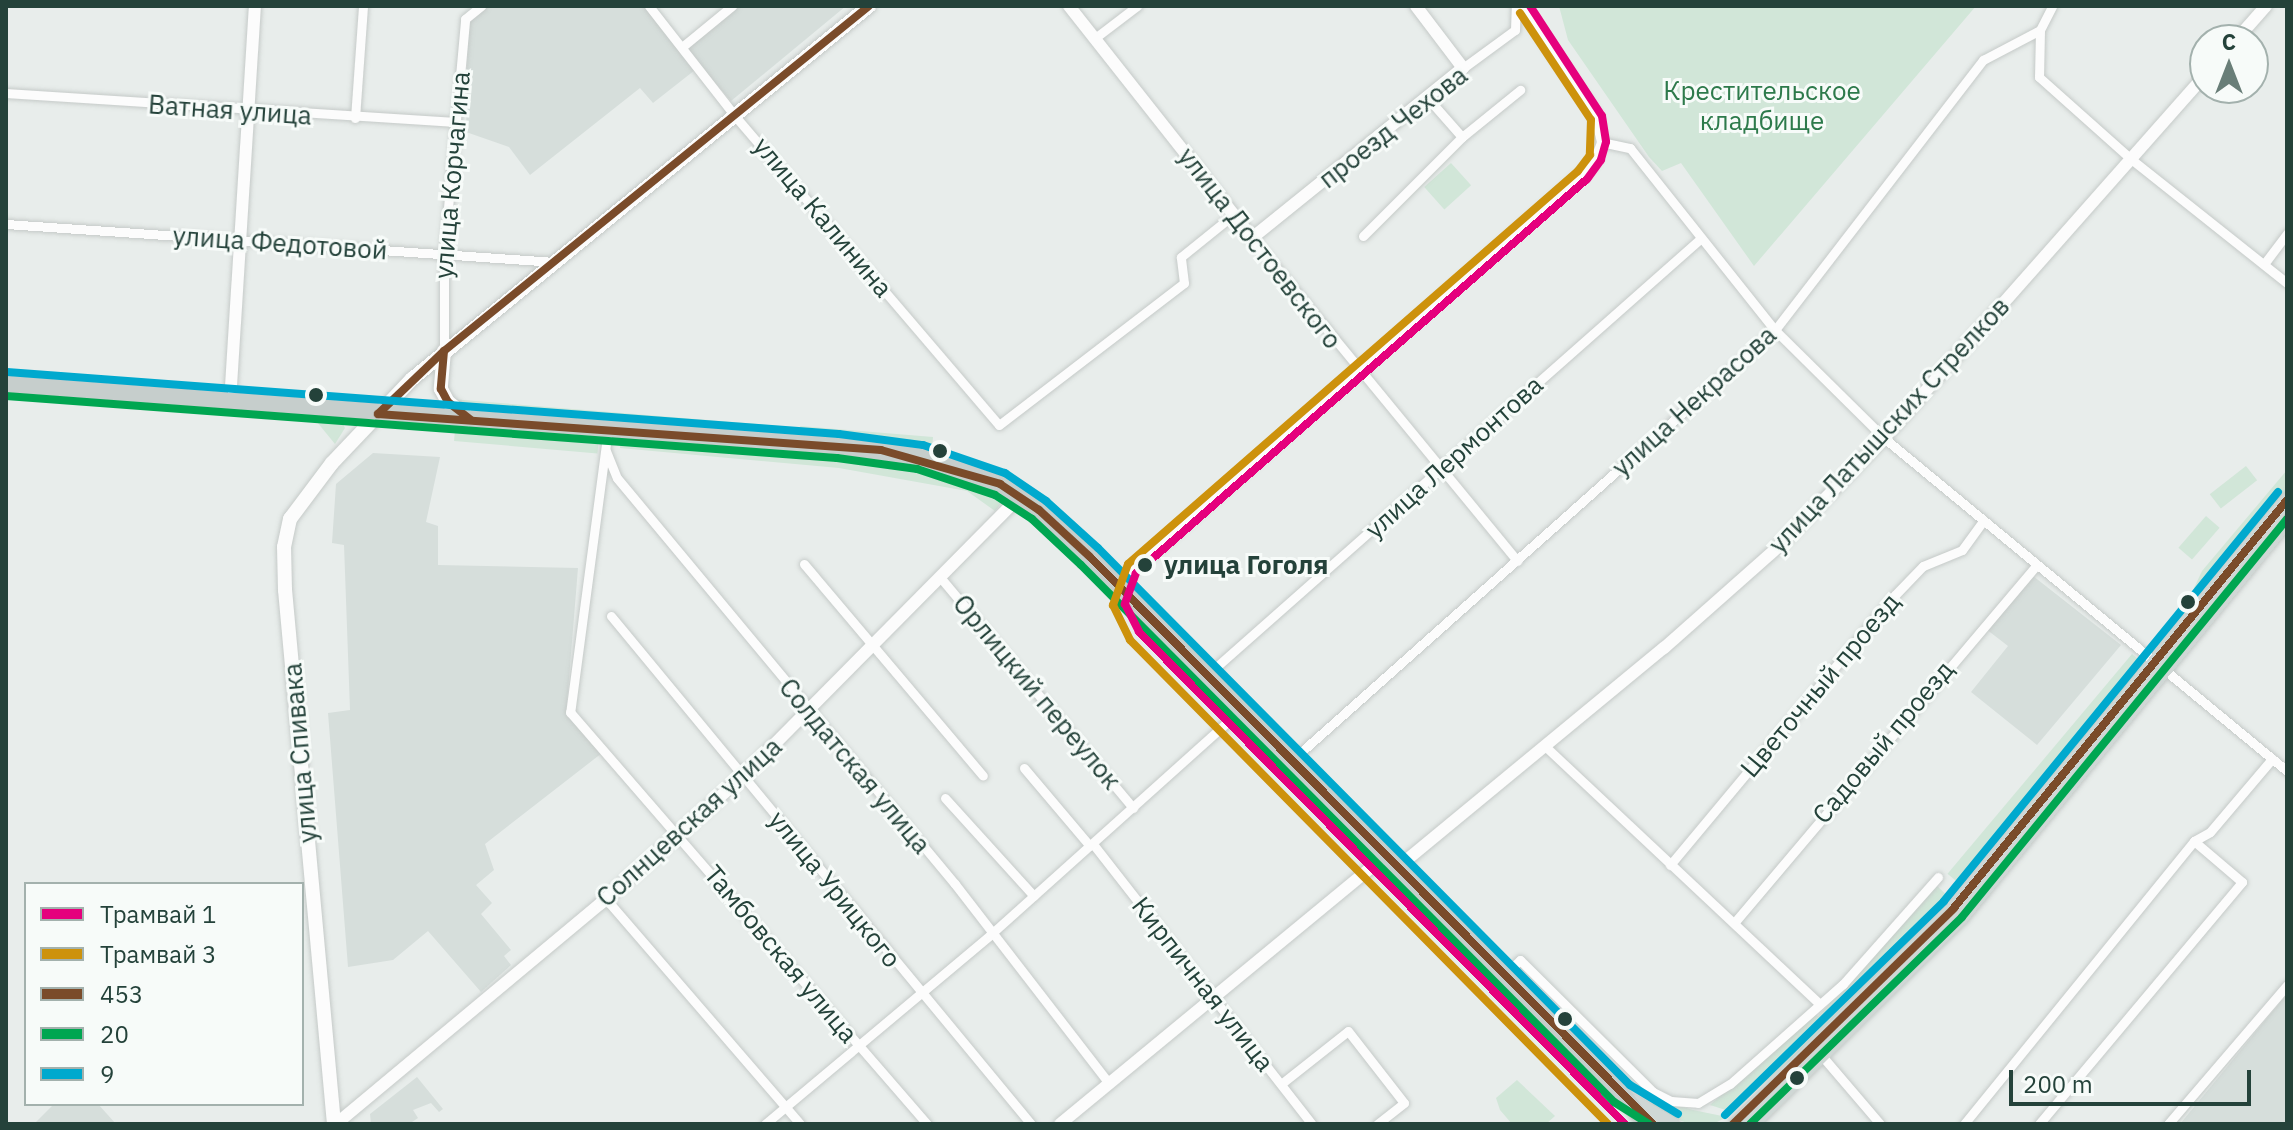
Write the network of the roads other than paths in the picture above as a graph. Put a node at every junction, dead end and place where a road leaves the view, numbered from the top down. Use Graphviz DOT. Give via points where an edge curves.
graph roads {
  1 [pos="255,6"];
  2 [pos="363,6"];
  3 [pos="481,6"];
  4 [pos="649,6"];
  5 [pos="732,6"];
  6 [pos="869,6"];
  7 [pos="1069,6"];
  8 [pos="1137,6"];
  9 [pos="1416,6"];
  10 [pos="1518,6"];
  11 [pos="2052,6"];
  12 [pos="2266,6"];
  13 [pos="2250,24"];
  14 [pos="2040,30"];
  15 [pos="1095,38"];
  16 [pos="682,47"];
  17 [pos="1463,68"];
  18 [pos="1520,90"];
  19 [pos="6,93"];
  20 [pos="2189,93"];
  21 [pos="1426,96"];
  22 [pos="248,112"];
  23 [pos="735,116"];
  24 [pos="355,118"];
  25 [pos="455,122"];
  26 [pos="1462,137"];
  27 [pos="1601,142"];
  28 [pos="2131,159"];
  29 [pos="1233,215"];
  30 [pos="6,224"];
  31 [pos="2287,233"];
  32 [pos="1363,236"];
  33 [pos="1252,238"];
  34 [pos="1701,238"];
  35 [pos="243,242"];
  36 [pos="444,252"];
  37 [pos="555,262"];
  38 [pos="2264,264"];
  39 [pos="2287,283"];
  40 [pos="1775,330"];
  41 [pos="444,351"];
  42 [pos="1359,373"];
  43 [pos="6,384"];
  44 [pos="230,402"];
  45 [pos="378,414"];
  46 [pos="471,420"];
  47 [pos="608,429"];
  48 [pos="1884,438"];
  49 [pos="605,449"];
  50 [pos="1439,470"];
  51 [pos="1020,496"];
  52 [pos="2287,500"];
  53 [pos="1983,521"];
  54 [pos="2287,521"];
  55 [pos="1517,561"];
  56 [pos="804,564"];
  57 [pos="2037,565"];
  58 [pos="940,577"];
  59 [pos="1116,585"];
  60 [pos="611,616"];
  61 [pos="875,643"];
  62 [pos="2161,666"];
  63 [pos="1206,676"];
  64 [pos="1241,710"];
  65 [pos="808,711"];
  66 [pos="1546,747"];
  67 [pos="2272,759"];
  68 [pos="1291,761"];
  69 [pos="1024,768"];
  70 [pos="2287,771"];
  71 [pos="743,776"];
  72 [pos="983,776"];
  73 [pos="945,798"];
  74 [pos="1133,808"];
  75 [pos="679,834"];
  76 [pos="2194,841"];
  77 [pos="1092,845"];
  78 [pos="1392,861"];
  79 [pos="1670,865"];
  80 [pos="1938,877"];
  81 [pos="1034,896"];
  82 [pos="606,899"];
  83 [pos="1734,923"];
  84 [pos="990,935"];
  85 [pos="1504,975"];
  86 [pos="2287,985"];
  87 [pos="920,993"];
  88 [pos="1215,995"];
  89 [pos="1819,1003"];
  90 [pos="857,1043"];
  91 [pos="1822,1056"];
  92 [pos="1109,1083"];
  93 [pos="1281,1084"];
  94 [pos="1623,1094"];
  95 [pos="785,1106"];
  96 [pos="335,1124"];
  97 [pos="765,1124"];
  98 [pos="800,1124"];
  99 [pos="927,1124"];
  100 [pos="1031,1124"];
  101 [pos="1060,1124"];
  102 [pos="1312,1124"];
  103 [pos="1377,1124"];
  104 [pos="1639,1124"];
  105 [pos="1646,1124"];
  106 [pos="1653,1124"];
  107 [pos="1672,1124"];
  108 [pos="1740,1124"];
  109 [pos="1880,1124"];
  110 [pos="1964,1124"];
  111 [pos="2039,1124"];
  112 [pos="2168,1124"];
  1 -- 22 [label="street"];
  2 -- 24 [label="street"];
  3 -- 25 [label="street, улица Корчагина" via="465,19"];
  4 -- 16 [label="street, улица Калинина"];
  5 -- 16 [label="street"];
  6 -- 23 [label="main road, улица Спивака"];
  7 -- 15 [label="street, улица Достоевского"];
  8 -- 15 [label="street"];
  9 -- 17 [label="street"];
  10 -- 17 [label="street, проезд Чехова" via="1515,30"];
  10 -- 27 [label="street" via="1594,112"];
  11 -- 14 [label="street"];
  12 -- 13 [label="street"];
  14 -- 28 [label="street" via="2039,77"];
  14 -- 40 [label="street, улица Некрасова" via="1983,60"];
  15 -- 29 [label="street, улица Достоевского"];
  16 -- 23 [label="street, улица Калинина"];
  17 -- 21 [label="street, проезд Чехова"];
  18 -- 26 [label="street"];
  19 -- 22 [label="street, Ватная улица"];
  20 -- 28 [label="street, улица Латышских Стрелков"];
  21 -- 26 [label="street"];
  21 -- 33 [label="street, проезд Чехова"];
  22 -- 24 [label="street, Ватная улица"];
  22 -- 35 [label="street"];
  23 -- 29 [label="street, улица Калинина" via="999,425 1184,283 1181,257"];
  23 -- 37 [label="main road, улица Спивака"];
  24 -- 25 [label="street, Ватная улица"];
  25 -- 36 [label="street, улица Корчагина"];
  26 -- 32 [label="street"];
  27 -- 34 [label="street" via="1630,148"];
  27 -- 42 [label="street" via="1583,175"];
  28 -- 38 [label="street"];
  28 -- 48 [label="street, улица Латышских Стрелков"];
  29 -- 33 [label="street, улица Достоевского"];
  30 -- 35 [label="street, улица Федотовой"];
  31 -- 38 [label="street"];
  33 -- 42 [label="street, улица Достоевского"];
  34 -- 40 [label="street"];
  34 -- 50 [label="street, улица Лермонтова"];
  35 -- 36 [label="street, улица Федотовой"];
  35 -- 44 [label="street"];
  36 -- 37 [label="street, улица Федотовой"];
  36 -- 41 [label="street, улица Корчагина"];
  37 -- 41 [label="main road, улица Спивака"];
  38 -- 39 [label="street"];
  40 -- 48 [label="street"];
  40 -- 55 [label="street, улица Некрасова"];
  41 -- 45 [label="main road, улица Спивака"];
  41 -- 46 [label="main road" via="441,389 448,402"];
  42 -- 50 [label="street, улица Достоевского"];
  42 -- 59 [label="street"];
  43 -- 44 [label="highway"];
  44 -- 45 [label="highway"];
  45 -- 46 [label="highway"];
  45 -- 96 [label="main road, улица Спивака" via="299,502 284,547"];
  46 -- 47 [label="highway"];
  47 -- 49 [label="street, Тамбовская улица"];
  47 -- 51 [label="highway" via="881,450 956,467"];
  48 -- 53 [label="street"];
  48 -- 66 [label="street, улица Латышских Стрелков" via="1778,547"];
  49 -- 65 [label="street, Солдатская улица" via="617,478"];
  49 -- 75 [label="street, Тамбовская улица" via="570,712"];
  50 -- 55 [label="street, улица Достоевского"];
  50 -- 63 [label="street, улица Лермонтова"];
  51 -- 58 [label="street, Солнцевская улица"];
  51 -- 59 [label="highway"];
  52 -- 62 [label="main road"];
  53 -- 57 [label="street"];
  53 -- 79 [label="street, Цветочный проезд" via="1962,550 1923,566 1895,595"];
  54 -- 62 [label="main road"];
  55 -- 68 [label="street, улица Некрасова"];
  56 -- 61 [label="street"];
  57 -- 62 [label="street"];
  57 -- 83 [label="street, Садовый проезд"];
  58 -- 61 [label="street, Солнцевская улица"];
  58 -- 74 [label="street, Орлицкий переулок"];
  59 -- 63 [label="highway"];
  60 -- 71 [label="street, улица Урицкого"];
  61 -- 65 [label="street, Солнцевская улица"];
  61 -- 72 [label="street"];
  62 -- 67 [label="street"];
  62 -- 91 [label="main road" via="1962,917"];
  62 -- 108 [label="main road" via="1953,909"];
  63 -- 64 [label="highway"];
  64 -- 68 [label="highway"];
  64 -- 74 [label="street"];
  65 -- 71 [label="street, Солнцевская улица"];
  65 -- 84 [label="street, Солдатская улица" via="955,884"];
  66 -- 78 [label="street, улица Латышских Стрелков"];
  66 -- 79 [label="street"];
  67 -- 70 [label="street"];
  67 -- 76 [label="street" via="2210,832"];
  68 -- 78 [label="highway"];
  69 -- 77 [label="street, Кирпичная улица"];
  71 -- 75 [label="street, Солнцевская улица"];
  71 -- 87 [label="street, улица Урицкого"];
  73 -- 81 [label="street"];
  74 -- 77 [label="street"];
  75 -- 82 [label="street, Солнцевская улица"];
  75 -- 90 [label="street, Тамбовская улица"];
  76 -- 110 [label="street"];
  76 -- 111 [label="street" via="2242,882"];
  77 -- 81 [label="street"];
  77 -- 88 [label="street, Кирпичная улица"];
  78 -- 85 [label="highway"];
  78 -- 88 [label="street, улица Латышских Стрелков"];
  79 -- 83 [label="street"];
  80 -- 89 [label="street"];
  81 -- 84 [label="street"];
  82 -- 95 [label="street"];
  82 -- 96 [label="street, Солнцевская улица"];
  83 -- 89 [label="street"];
  84 -- 87 [label="street"];
  84 -- 92 [label="street, Солдатская улица"];
  85 -- 89 [label="street" via="1520,960 1653,1092 1685,1104 1717,1094"];
  85 -- 94 [label="highway"];
  86 -- 112 [label="street"];
  87 -- 90 [label="street"];
  87 -- 100 [label="street, улица Урицкого"];
  88 -- 92 [label="street, улица Латышских Стрелков"];
  88 -- 93 [label="street, Кирпичная улица"];
  90 -- 95 [label="street"];
  90 -- 99 [label="street, Тамбовская улица"];
  91 -- 108 [label="main road"];
  91 -- 109 [label="street"];
  92 -- 101 [label="street, улица Латышских Стрелков"];
  93 -- 102 [label="street, Кирпичная улица"];
  93 -- 103 [label="street" via="1348,1031 1404,1103"];
  94 -- 104 [label="highway"];
  94 -- 105 [label="highway"];
  94 -- 106 [label="main road"];
  94 -- 107 [label="main road"];
  95 -- 97 [label="street"];
  95 -- 98 [label="street"];
}
